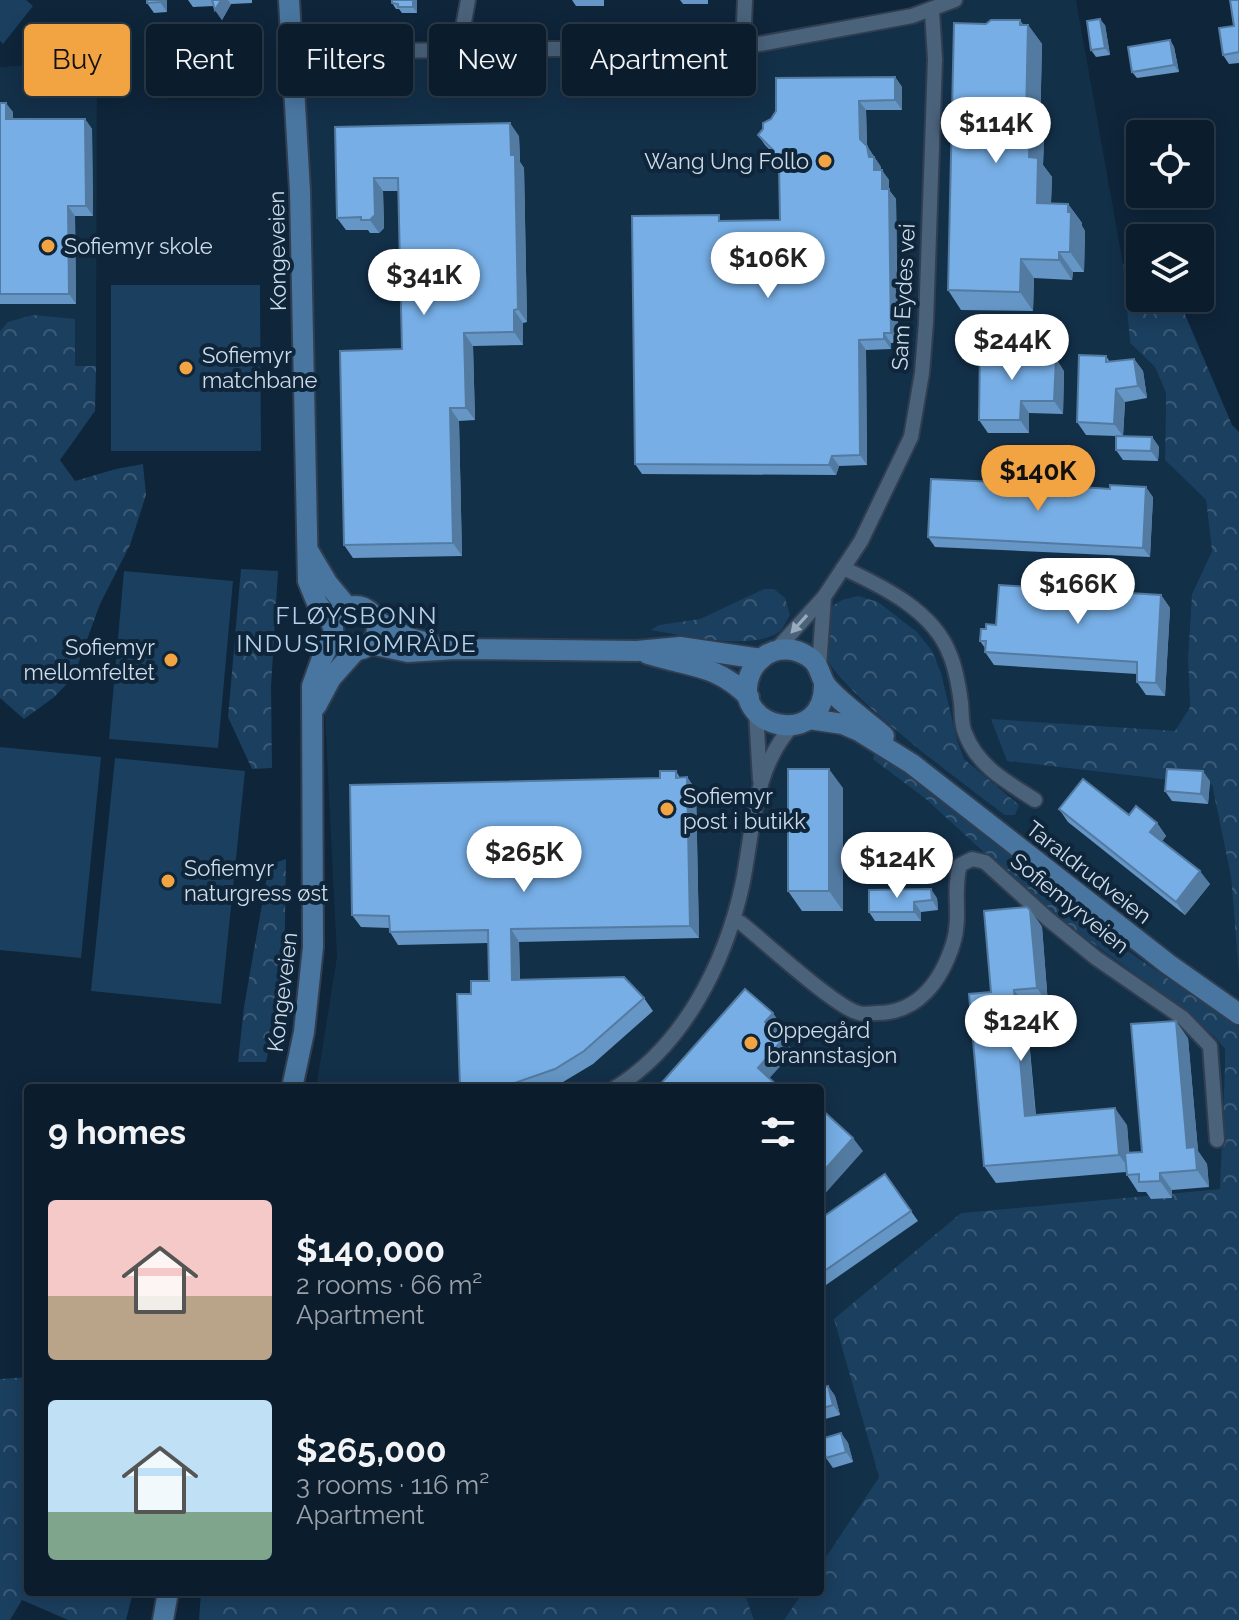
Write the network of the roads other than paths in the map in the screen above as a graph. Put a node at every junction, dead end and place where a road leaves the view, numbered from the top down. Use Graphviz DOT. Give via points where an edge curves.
graph roads {
  1 [pos="289,0"];
  2 [pos="468,0"];
  3 [pos="745,0"];
  4 [pos="955,0"];
  5 [pos="932,11"];
  6 [pos="291,24"];
  7 [pos="464,24"];
  8 [pos="744,24"];
  9 [pos="756,45"];
  10 [pos="295,96"];
  11 [pos="307,548"];
  12 [pos="843,568"];
  13 [pos="824,597"];
  14 [pos="348,608"];
  15 [pos="375,620"];
  16 [pos="334,630"];
  17 [pos="363,647"];
  18 [pos="455,649"];
  19 [pos="637,651"];
  20 [pos="768,655"];
  21 [pos="822,675"];
  22 [pos="753,705"];
  23 [pos="314,709"];
  24 [pos="801,722"];
  25 [pos="912,764"];
  26 [pos="760,780"];
  27 [pos="1035,800"];
  28 [pos="733,920"];
  29 [pos="1239,1014"];
  30 [pos="293,1084"];
  31 [pos="620,1084"];
  32 [pos="1217,1140"];
  33 [pos="167,1596"];
  34 [pos="163,1620"];
  1 -- 6 [label="main road, Kongeveien"];
  2 -- 7 [label="street"];
  3 -- 8 [label="street"];
  4 -- 5 [label="street"];
  5 -- 9 [label="street"];
  5 -- 12 [label="street, Sam Eydes vei" via="935,59 922,373 911,437"];
  10 -- 11 [label="main road, Kongeveien"];
  11 -- 14 [label="main road, Kongeveien"];
  11 -- 16 [label="main road, Kongeveien" via="308,581"];
  12 -- 13 [label="street, Sam Eydes vei"];
  12 -- 27 [label="street" via="880,585 935,630 950,653 964,732 975,753 992,773"];
  13 -- 20 [label="street, Sam Eydes vei, one-way"];
  13 -- 21 [label="street, Sam Eydes vei"];
  14 -- 15 [label="main road" via="364,608"];
  14 -- 16 [label="main road" via="338,614"];
  15 -- 17 [label="main road" via="376,633"];
  15 -- 18 [label="main road" via="409,638"];
  16 -- 17 [label="main road" via="344,647"];
  16 -- 23 [label="main road, Kongeveien" via="312,686"];
  17 -- 18 [label="main road" via="408,652"];
  17 -- 23 [label="main road" via="331,678"];
  18 -- 19 [label="main road"];
  19 -- 20 [label="main road" via="680,647"];
  19 -- 22 [label="main road" via="709,668 725,676"];
  20 -- 21 [label="main road" via="800,652"];
  20 -- 22 [label="main road" via="748,680"];
  21 -- 24 [label="main road" via="822,703"];
  21 -- 25 [label="main road, Taraldrudveien"];
  22 -- 24 [label="main road" via="774,724"];
  22 -- 26 [label="street"];
  23 -- 30 [label="main road, Kongeveien" via="313,947"];
  24 -- 25 [label="main road, Taraldrudveien" via="843,724"];
  24 -- 26 [label="street" via="776,747"];
  25 -- 29 [label="main road, Taraldrudveien"];
  26 -- 28 [label="street"];
  28 -- 31 [label="street" via="708,982 678,1028"];
  28 -- 32 [label="street, Sofiemyrveien" via="858,1013 891,1013 920,1000 944,967 959,921 960,865 972,859 985,862 1096,958 1183,1018 1210,1046"];
  33 -- 34 [label="main road"];
}
